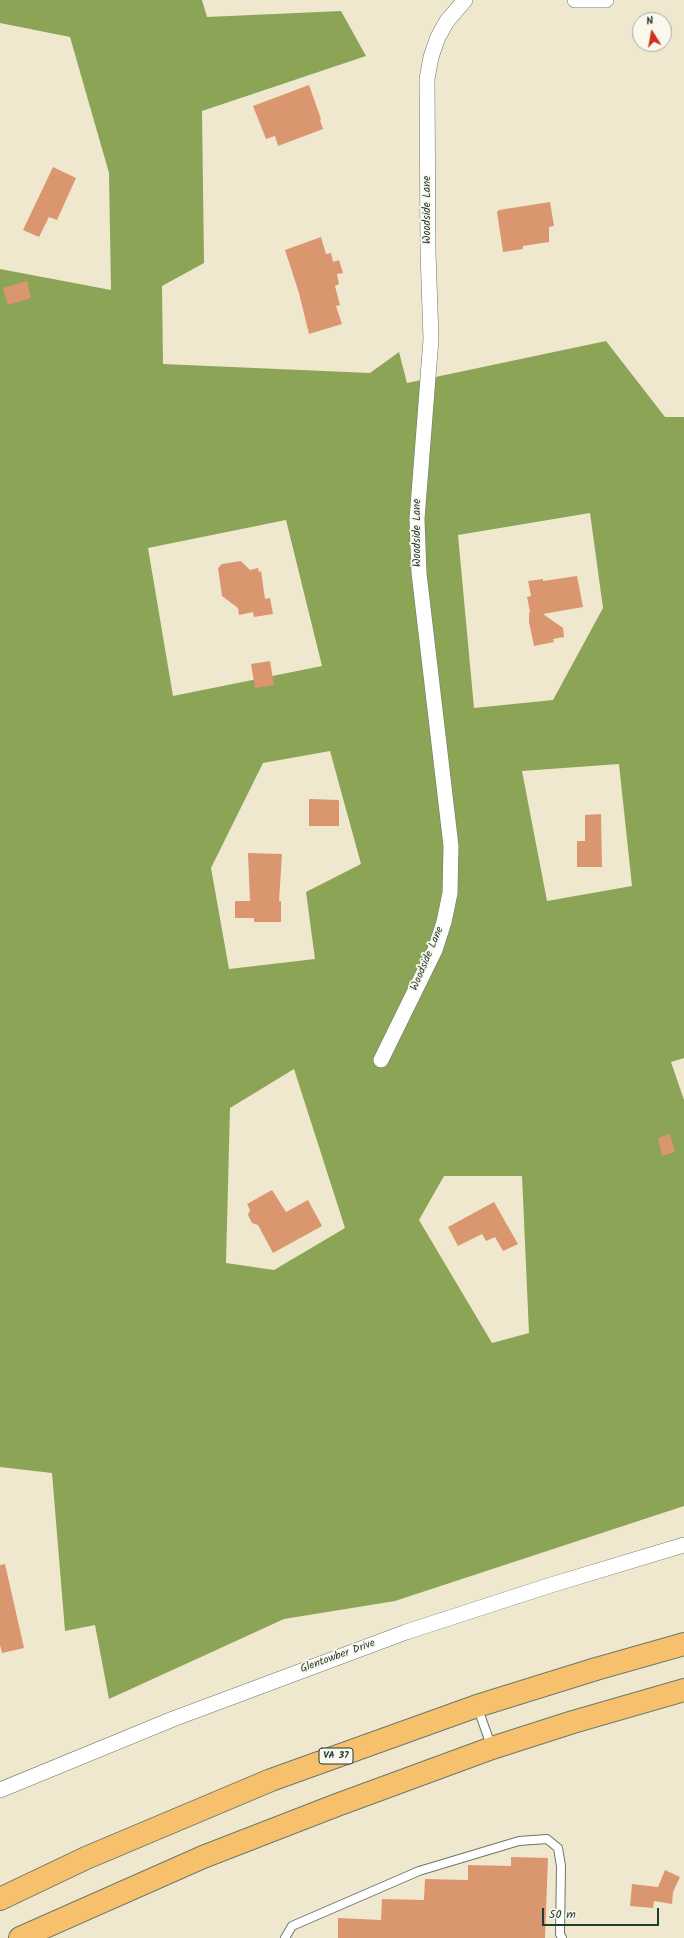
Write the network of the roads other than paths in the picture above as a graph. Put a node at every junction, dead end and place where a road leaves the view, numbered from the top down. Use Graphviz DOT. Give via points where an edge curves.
graph roads {
  1 [pos="465,0"];
  2 [pos="575,0"];
  3 [pos="606,0"];
  4 [pos="381,1060"];
  5 [pos="684,1545"];
  6 [pos="684,1644"];
  7 [pos="684,1690"];
  8 [pos="477,1706"];
  9 [pos="492,1748"];
  10 [pos="0,1790"];
  11 [pos="203,1857"];
  12 [pos="0,1899"];
  13 [pos="20,1938"];
  14 [pos="36,1938"];
  15 [pos="285,1938"];
  16 [pos="562,1938"];
  1 -- 4 [label="street, Woodside Lane" via="447,21 438,37 427,79 431,339 417,519 419,573 451,846 450,893 435,950"];
  2 -- 3 [label="street"];
  5 -- 10 [label="street, Glentowber Drive" via="406,1632 174,1719"];
  6 -- 8 [label="highway, VA 37"];
  7 -- 9 [label="highway"];
  8 -- 9 [label="lane"];
  8 -- 12 [label="highway, VA 37" via="271,1780 128,1840"];
  9 -- 11 [label="highway"];
  11 -- 13 [label="highway"];
  11 -- 14 [label="highway"];
  15 -- 16 [label="lane" via="292,1926 419,1871 519,1841 547,1839 558,1848 562,1866"];
}
